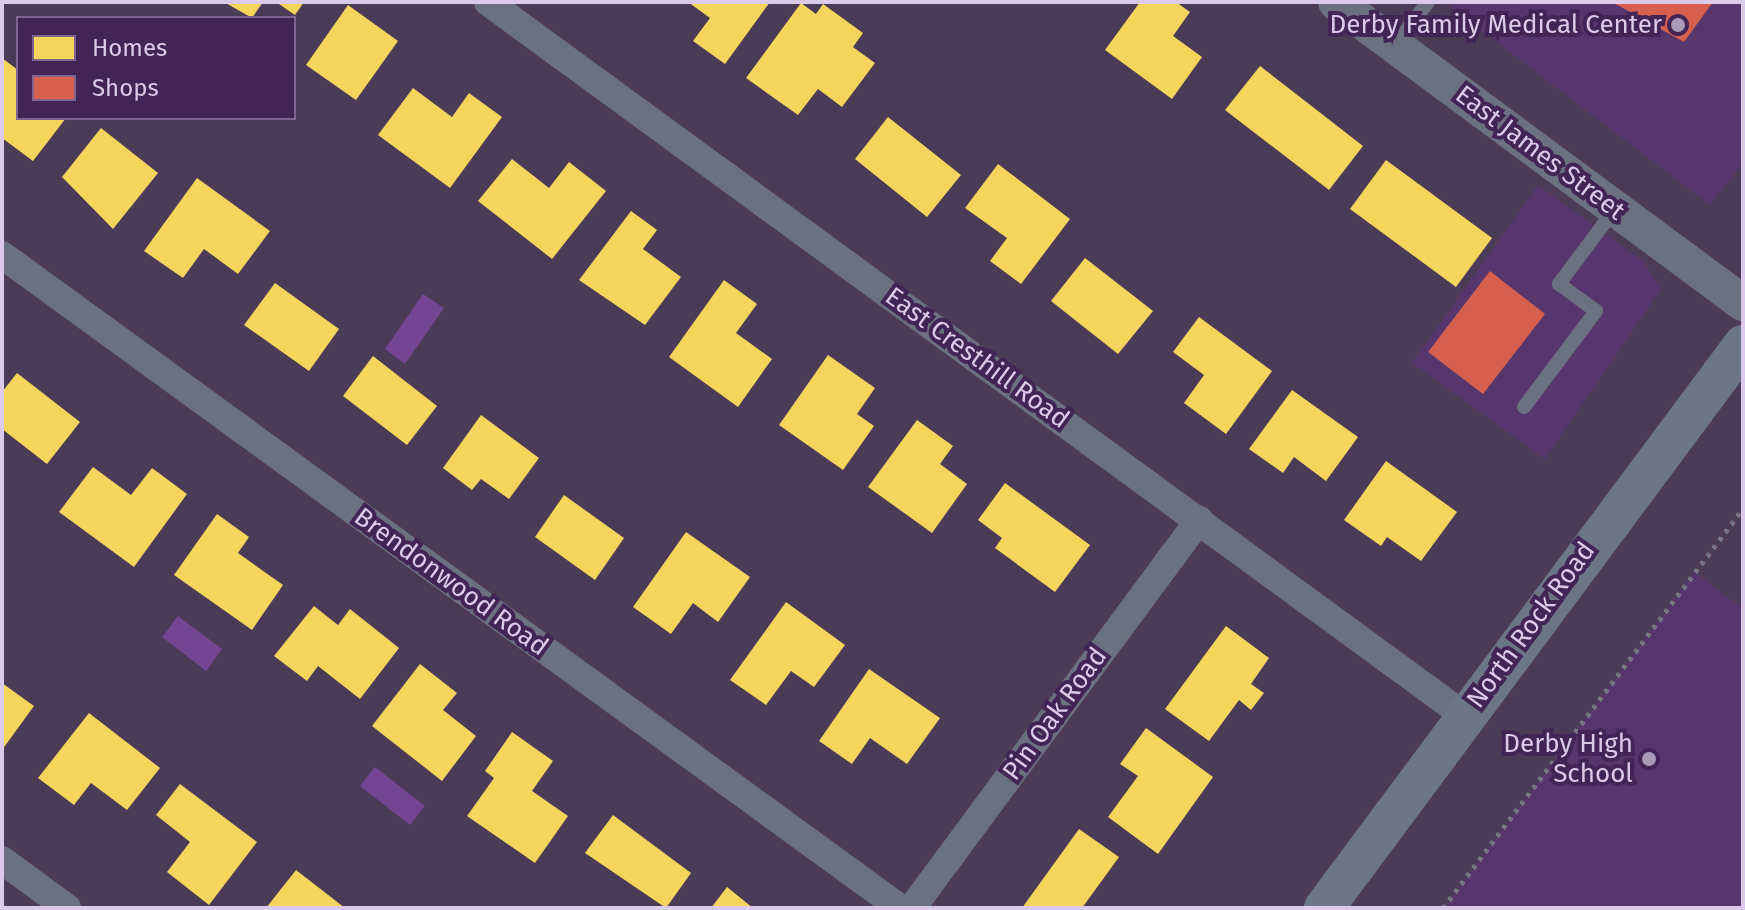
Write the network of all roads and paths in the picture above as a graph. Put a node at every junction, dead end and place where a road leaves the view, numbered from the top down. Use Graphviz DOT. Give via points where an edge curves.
graph roads {
  1 [pos="488,2"];
  2 [pos="1336,2"];
  3 [pos="1428,2"];
  4 [pos="1394,45"];
  5 [pos="1615,209"];
  6 [pos="2,255"];
  7 [pos="1743,303"];
  8 [pos="1743,345"];
  9 [pos="1524,407"];
  10 [pos="1743,508"];
  11 [pos="1199,520"];
  12 [pos="1465,716"];
  13 [pos="2,860"];
  14 [pos="67,908"];
  15 [pos="900,908"];
  16 [pos="912,908"];
  17 [pos="1324,908"];
  18 [pos="1443,908"];
  1 -- 11 [label="street, East Cresthill Road"];
  2 -- 4 [label="street, East James Street"];
  3 -- 4 [label="lane"];
  4 -- 5 [label="street, East James Street"];
  5 -- 7 [label="street, East James Street"];
  5 -- 9 [label="lane" via="1559,284 1596,311"];
  6 -- 15 [label="street, Brendonwood Road"];
  8 -- 12 [label="main road, North Rock Road"];
  10 -- 18 [label="path"];
  11 -- 12 [label="street, East Cresthill Road"];
  11 -- 16 [label="street, Pin Oak Road"];
  12 -- 17 [label="main road, North Rock Road"];
  13 -- 14 [label="street"];
}
